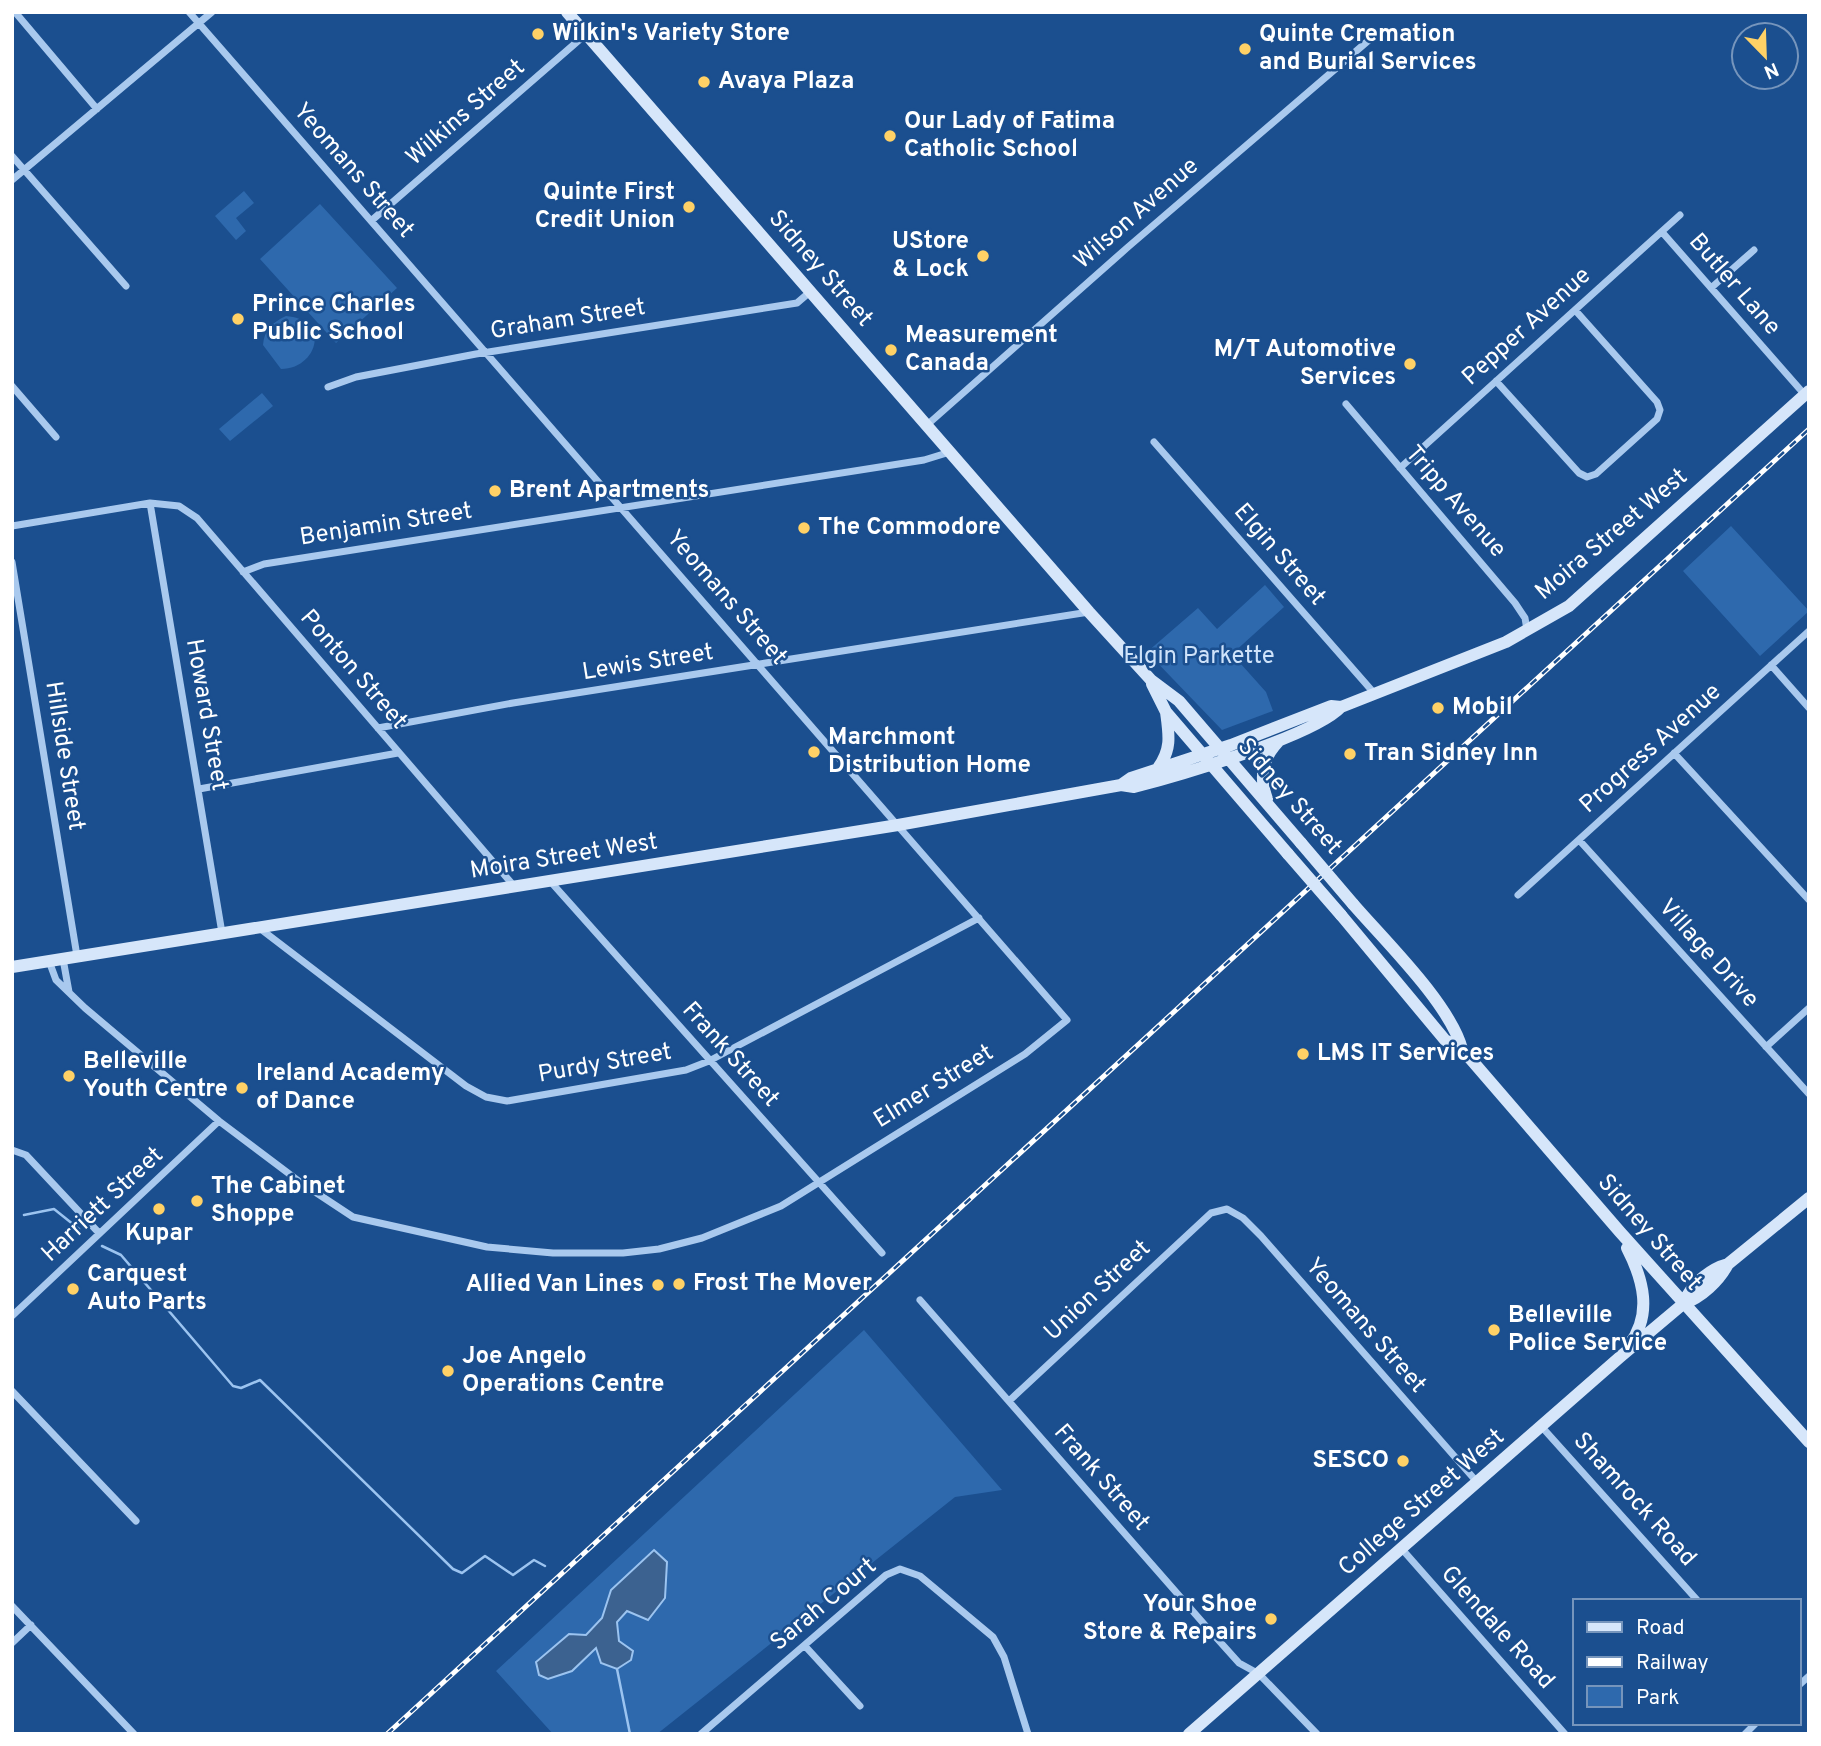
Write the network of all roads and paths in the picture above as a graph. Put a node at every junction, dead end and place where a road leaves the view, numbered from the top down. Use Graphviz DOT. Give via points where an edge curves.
graph roads {
  1 [pos="15,12"];
  2 [pos="189,12"];
  3 [pos="212,12"];
  4 [pos="567,12"];
  5 [pos="199,23"];
  6 [pos="586,34"];
  7 [pos="1376,34"];
  8 [pos="97,108"];
  9 [pos="12,156"];
  10 [pos="24,169"];
  11 [pos="12,180"];
  12 [pos="1680,215"];
  13 [pos="371,221"];
  14 [pos="1661,232"];
  15 [pos="1754,250"];
  16 [pos="126,286"];
  17 [pos="1711,288"];
  18 [pos="811,291"];
  19 [pos="1575,310"];
  20 [pos="485,353"];
  21 [pos="1496,381"];
  22 [pos="12,386"];
  23 [pos="328,387"];
  24 [pos="1807,393"];
  25 [pos="1346,404"];
  26 [pos="927,425"];
  27 [pos="56,437"];
  28 [pos="1154,442"];
  29 [pos="950,452"];
  30 [pos="1400,468"];
  31 [pos="150,503"];
  32 [pos="621,507"];
  33 [pos="12,526"];
  34 [pos="12,562"];
  35 [pos="243,572"];
  36 [pos="1089,612"];
  37 [pos="1528,630"];
  38 [pos="1809,631"];
  39 [pos="1771,665"];
  40 [pos="760,666"];
  41 [pos="1151,680"];
  42 [pos="1374,694"];
  43 [pos="1341,707"];
  44 [pos="1809,708"];
  45 [pos="1166,712"];
  46 [pos="378,728"];
  47 [pos="1282,738"];
  48 [pos="398,752"];
  49 [pos="1224,753"];
  50 [pos="1674,753"];
  51 [pos="1202,754"];
  52 [pos="1211,764"];
  53 [pos="1158,768"];
  54 [pos="1121,785"];
  55 [pos="199,789"];
  56 [pos="1269,806"];
  57 [pos="898,825"];
  58 [pos="1579,840"];
  59 [pos="550,881"];
  60 [pos="514,886"];
  61 [pos="1518,895"];
  62 [pos="1809,900"];
  63 [pos="979,918"];
  64 [pos="258,927"];
  65 [pos="222,933"];
  66 [pos="77,956"];
  67 [pos="56,960"];
  68 [pos="12,967"];
  69 [pos="69,993"];
  70 [pos="1809,1008"];
  71 [pos="1067,1020"];
  72 [pos="1766,1047"];
  73 [pos="1462,1049"];
  74 [pos="709,1061"];
  75 [pos="1809,1094"];
  76 [pos="219,1121"];
  77 [pos="12,1150"];
  78 [pos="818,1182"];
  79 [pos="1809,1198"];
  80 [pos="1217,1212"];
  81 [pos="1620,1232"];
  82 [pos="99,1233"];
  83 [pos="882,1253"];
  84 [pos="920,1300"];
  85 [pos="1683,1304"];
  86 [pos="12,1316"];
  87 [pos="1620,1357"];
  88 [pos="12,1391"];
  89 [pos="1009,1401"];
  90 [pos="1541,1426"];
  91 [pos="1809,1442"];
  92 [pos="1477,1482"];
  93 [pos="136,1521"];
  94 [pos="1401,1548"];
  95 [pos="1696,1599"];
  96 [pos="12,1606"];
  97 [pos="31,1625"];
  98 [pos="12,1643"];
  99 [pos="805,1646"];
  100 [pos="1259,1674"];
  101 [pos="860,1706"];
  102 [pos="134,1734"];
  103 [pos="701,1734"];
  104 [pos="1028,1734"];
  105 [pos="1189,1734"];
  106 [pos="1317,1734"];
  107 [pos="1565,1734"];
  1 -- 8 [label="street"];
  2 -- 5 [label="street, Yeomans Street"];
  3 -- 5 [label="street"];
  4 -- 6 [label="main road, Sidney Street"];
  5 -- 8 [label="street"];
  5 -- 13 [label="street, Yeomans Street"];
  6 -- 13 [label="street, Wilkins Street"];
  6 -- 18 [label="main road, Sidney Street"];
  7 -- 26 [label="street, Wilson Avenue"];
  8 -- 10 [label="street"];
  9 -- 10 [label="street"];
  10 -- 11 [label="street"];
  10 -- 16 [label="street"];
  12 -- 14 [label="street, Pepper Avenue"];
  13 -- 20 [label="street, Yeomans Street"];
  14 -- 17 [label="street, Butler Lane"];
  14 -- 19 [label="street, Pepper Avenue"];
  15 -- 17 [label="street"];
  17 -- 24 [label="street, Butler Lane"];
  18 -- 20 [label="street, Graham Street" via="797,303"];
  18 -- 26 [label="main road, Sidney Street"];
  19 -- 21 [label="street, Pepper Avenue"];
  19 -- 21 [label="street" via="1660,410 1657,419 1606,465 1587,477 1579,473"];
  20 -- 23 [label="street, Graham Street" via="356,377"];
  20 -- 32 [label="street, Yeomans Street"];
  21 -- 30 [label="street, Pepper Avenue"];
  22 -- 27 [label="street"];
  24 -- 37 [label="main road, Moira Street West" via="1569,606"];
  25 -- 30 [label="street, Tripp Avenue"];
  26 -- 29 [label="main road, Sidney Street"];
  28 -- 42 [label="street, Elgin Street"];
  29 -- 32 [label="street, Benjamin Street" via="924,460"];
  29 -- 36 [label="main road, Sidney Street"];
  30 -- 37 [label="street, Tripp Avenue" via="1515,603"];
  31 -- 33 [label="street, Ponton Street"];
  31 -- 35 [label="street, Ponton Street" via="179,506 197,518"];
  31 -- 55 [label="street, Howard Street"];
  32 -- 35 [label="street, Benjamin Street" via="264,564"];
  32 -- 40 [label="street, Yeomans Street"];
  34 -- 66 [label="street, Hillside Street"];
  35 -- 46 [label="street, Ponton Street"];
  36 -- 40 [label="street, Lewis Street"];
  36 -- 41 [label="main road, Sidney Street"];
  37 -- 42 [label="main road, Moira Street West"];
  38 -- 39 [label="street, Progress Avenue"];
  39 -- 44 [label="street"];
  39 -- 50 [label="street, Progress Avenue"];
  40 -- 46 [label="street, Lewis Street"];
  40 -- 57 [label="street, Yeomans Street"];
  41 -- 45 [label="main road, Sidney Street"];
  41 -- 49 [label="main road, Sidney Street" via="1179,701"];
  42 -- 43 [label="main road, Moira Street West"];
  43 -- 47 [label="main road, Moira Street West" via="1334,715"];
  43 -- 49 [label="main road, Moira Street West" via="1331,706"];
  45 -- 51 [label="main road, Sidney Street"];
  45 -- 53 [label="main road" via="1169,745"];
  46 -- 48 [label="street, Ponton Street"];
  47 -- 49 [label="main road, Moira Street West"];
  47 -- 56 [label="main road" via="1269,752 1262,770"];
  48 -- 55 [label="street"];
  48 -- 60 [label="street, Ponton Street"];
  49 -- 51 [label="main road, Moira Street West"];
  49 -- 52 [label="main road, Moira Street West"];
  49 -- 56 [label="main road, Sidney Street"];
  50 -- 58 [label="street, Progress Avenue"];
  50 -- 62 [label="street"];
  51 -- 52 [label="main road, Sidney Street"];
  51 -- 53 [label="main road, Moira Street West"];
  52 -- 54 [label="main road, Moira Street West" via="1134,787"];
  52 -- 73 [label="main road, Sidney Street, bridge" via="1446,1040"];
  53 -- 54 [label="main road, Moira Street West"];
  54 -- 57 [label="main road, Moira Street West"];
  55 -- 65 [label="street, Howard Street"];
  56 -- 73 [label="main road, Sidney Street, bridge" via="1434,1000 1457,1031"];
  57 -- 59 [label="main road, Moira Street West"];
  57 -- 63 [label="street, Yeomans Street"];
  58 -- 61 [label="street, Progress Avenue"];
  58 -- 72 [label="street, Village Drive"];
  59 -- 60 [label="main road, Moira Street West"];
  59 -- 74 [label="street, Frank Street"];
  60 -- 64 [label="main road, Moira Street West"];
  63 -- 71 [label="street, Yeomans Street"];
  63 -- 74 [label="street, Purdy Street"];
  64 -- 65 [label="main road, Moira Street West"];
  64 -- 74 [label="street, Purdy Street" via="456,1079 486,1097 507,1101 686,1070"];
  65 -- 66 [label="main road, Moira Street West"];
  66 -- 67 [label="main road, Moira Street West"];
  67 -- 68 [label="main road, Moira Street West"];
  67 -- 69 [label="street"];
  67 -- 69 [label="street, Elmer Street" via="56,980"];
  69 -- 76 [label="street, Elmer Street"];
  70 -- 72 [label="street"];
  71 -- 78 [label="street, Elmer Street" via="1025,1054"];
  72 -- 75 [label="street, Village Drive"];
  73 -- 81 [label="main road, Sidney Street"];
  74 -- 78 [label="street, Frank Street"];
  76 -- 78 [label="street, Elmer Street" via="354,1217 487,1247 553,1253 659,1249 702,1238 781,1206"];
  76 -- 82 [label="street, Harriett Street"];
  77 -- 82 [label="street" via="26,1155"];
  78 -- 83 [label="street, Frank Street"];
  79 -- 85 [label="main road, College Street West" via="1728,1264 1695,1299"];
  80 -- 89 [label="street, Union Street"];
  80 -- 92 [label="street, Yeomans Street" via="1227,1209 1261,1236"];
  81 -- 85 [label="main road, Sidney Street"];
  81 -- 87 [label="main road" via="1644,1292 1635,1338"];
  82 -- 86 [label="street, Harriett Street"];
  84 -- 89 [label="street, Frank Street"];
  85 -- 87 [label="main road, College Street West"];
  85 -- 91 [label="main road, Sidney Street"];
  87 -- 90 [label="main road, College Street West"];
  88 -- 93 [label="street"];
  89 -- 100 [label="street, Frank Street" via="1239,1663"];
  90 -- 92 [label="main road, College Street West"];
  90 -- 95 [label="street, Shamrock Road"];
  92 -- 94 [label="main road, College Street West"];
  94 -- 100 [label="main road, College Street West"];
  94 -- 107 [label="street, Glendale Road"];
  96 -- 97 [label="street"];
  97 -- 98 [label="street"];
  97 -- 102 [label="street"];
  99 -- 101 [label="street"];
  99 -- 103 [label="street, Sarah Court"];
  99 -- 104 [label="street, Sarah Court" via="886,1575 909,1570 993,1637 1004,1657"];
  100 -- 105 [label="main road, College Street West"];
  100 -- 106 [label="street, Frank Street"];
}
